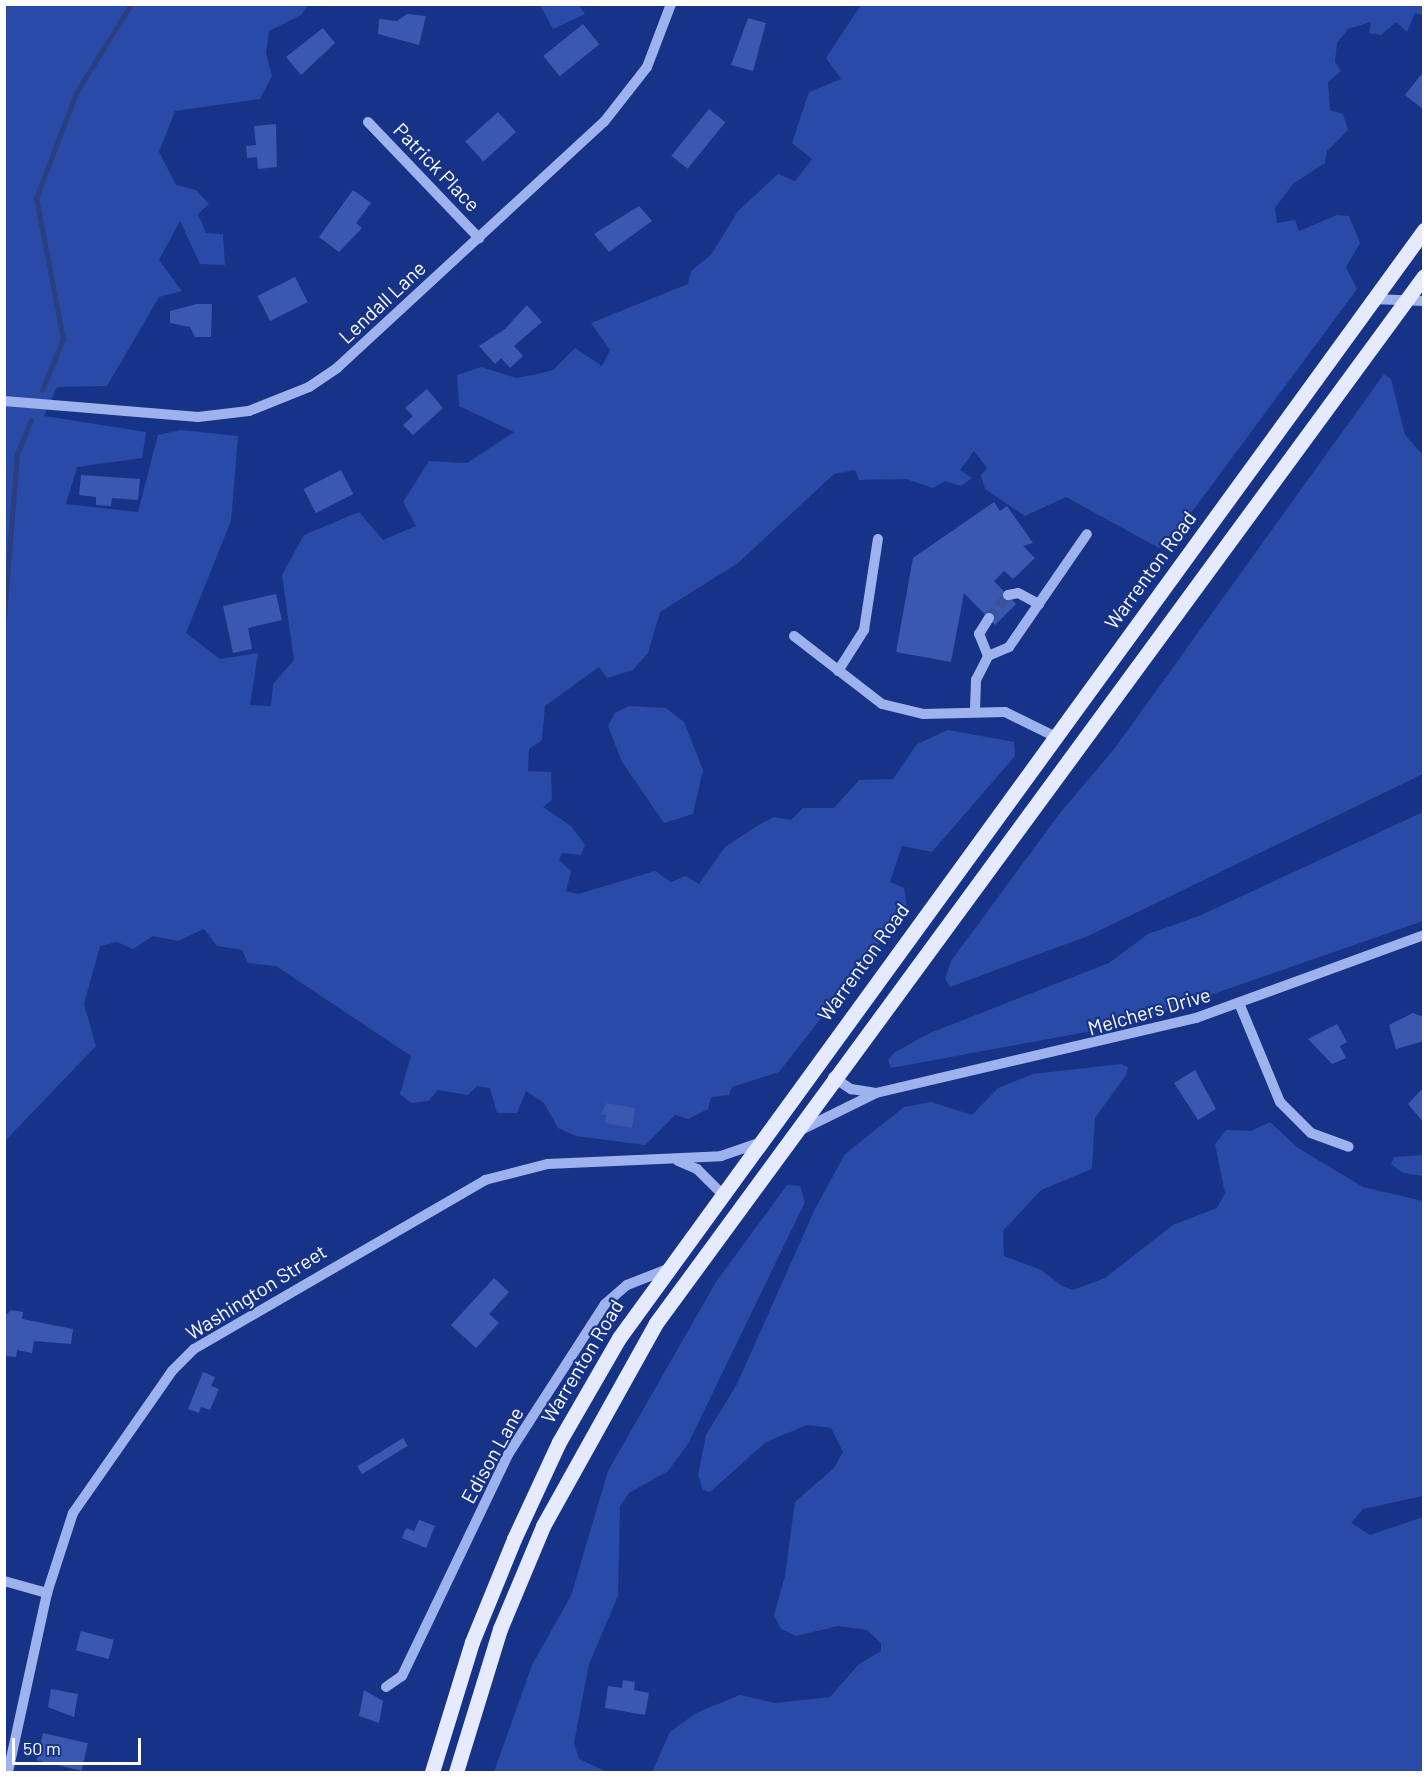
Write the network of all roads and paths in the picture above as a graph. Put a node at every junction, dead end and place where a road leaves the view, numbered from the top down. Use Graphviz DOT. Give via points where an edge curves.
graph roads {
  1 [pos="671,4"];
  2 [pos="368,122"];
  3 [pos="1424,230"];
  4 [pos="479,238"];
  5 [pos="1424,276"];
  6 [pos="1372,299"];
  7 [pos="1406,300"];
  8 [pos="1424,301"];
  9 [pos="4,400"];
  10 [pos="1087,534"];
  11 [pos="878,539"];
  12 [pos="1008,595"];
  13 [pos="1039,604"];
  14 [pos="989,618"];
  15 [pos="794,636"];
  16 [pos="988,656"];
  17 [pos="838,671"];
  18 [pos="975,709"];
  19 [pos="1054,736"];
  20 [pos="1424,935"];
  21 [pos="1239,1003"];
  22 [pos="833,1077"];
  23 [pos="876,1094"];
  24 [pos="788,1138"];
  25 [pos="755,1144"];
  26 [pos="1349,1147"];
  27 [pos="675,1160"];
  28 [pos="720,1192"];
  29 [pos="665,1270"];
  30 [pos="4,1581"];
  31 [pos="47,1593"];
  32 [pos="386,1687"];
  33 [pos="8,1773"];
  34 [pos="432,1773"];
  35 [pos="456,1773"];
  1 -- 4 [label="street, Lendall Lane" via="662,36 634,86 568,158"];
  2 -- 4 [label="street, Patrick Place"];
  3 -- 6 [label="main road, Warrenton Road"];
  4 -- 9 [label="street, Lendall Lane" via="337,368 279,401 198,417"];
  5 -- 7 [label="main road"];
  6 -- 7 [label="street"];
  6 -- 19 [label="main road, Warrenton Road"];
  7 -- 8 [label="street"];
  7 -- 22 [label="main road"];
  10 -- 13 [label="street"];
  11 -- 17 [label="street" via="864,630"];
  12 -- 13 [label="street" via="1018,593"];
  13 -- 16 [label="street" via="1009,647"];
  14 -- 16 [label="street" via="979,634"];
  15 -- 17 [label="street"];
  16 -- 18 [label="street" via="976,680"];
  17 -- 18 [label="street" via="876,701 900,711"];
  18 -- 19 [label="street" via="1005,712"];
  19 -- 25 [label="main road, Warrenton Road"];
  20 -- 21 [label="street, Melchers Drive"];
  21 -- 23 [label="street, Melchers Drive" via="1113,1042"];
  21 -- 26 [label="street" via="1280,1102 1311,1133"];
  22 -- 23 [label="street, Melchers Drive" via="851,1089"];
  22 -- 24 [label="main road"];
  23 -- 24 [label="street, Melchers Drive"];
  24 -- 35 [label="main road" via="656,1323 585,1444 510,1604"];
  25 -- 27 [label="street, Washington Street" via="728,1155"];
  25 -- 28 [label="main road, Warrenton Road"];
  27 -- 28 [label="street, Washington Street" via="697,1169"];
  27 -- 31 [label="street, Washington Street" via="548,1164 485,1180 213,1334 172,1371 86,1489"];
  28 -- 29 [label="main road, Warrenton Road"];
  29 -- 32 [label="street, Edison Lane" via="627,1284 605,1304 509,1453 402,1676"];
  29 -- 34 [label="main road, Warrenton Road" via="587,1391 537,1488 472,1642"];
  30 -- 31 [label="street"];
  31 -- 33 [label="street, Washington Street"];
}
